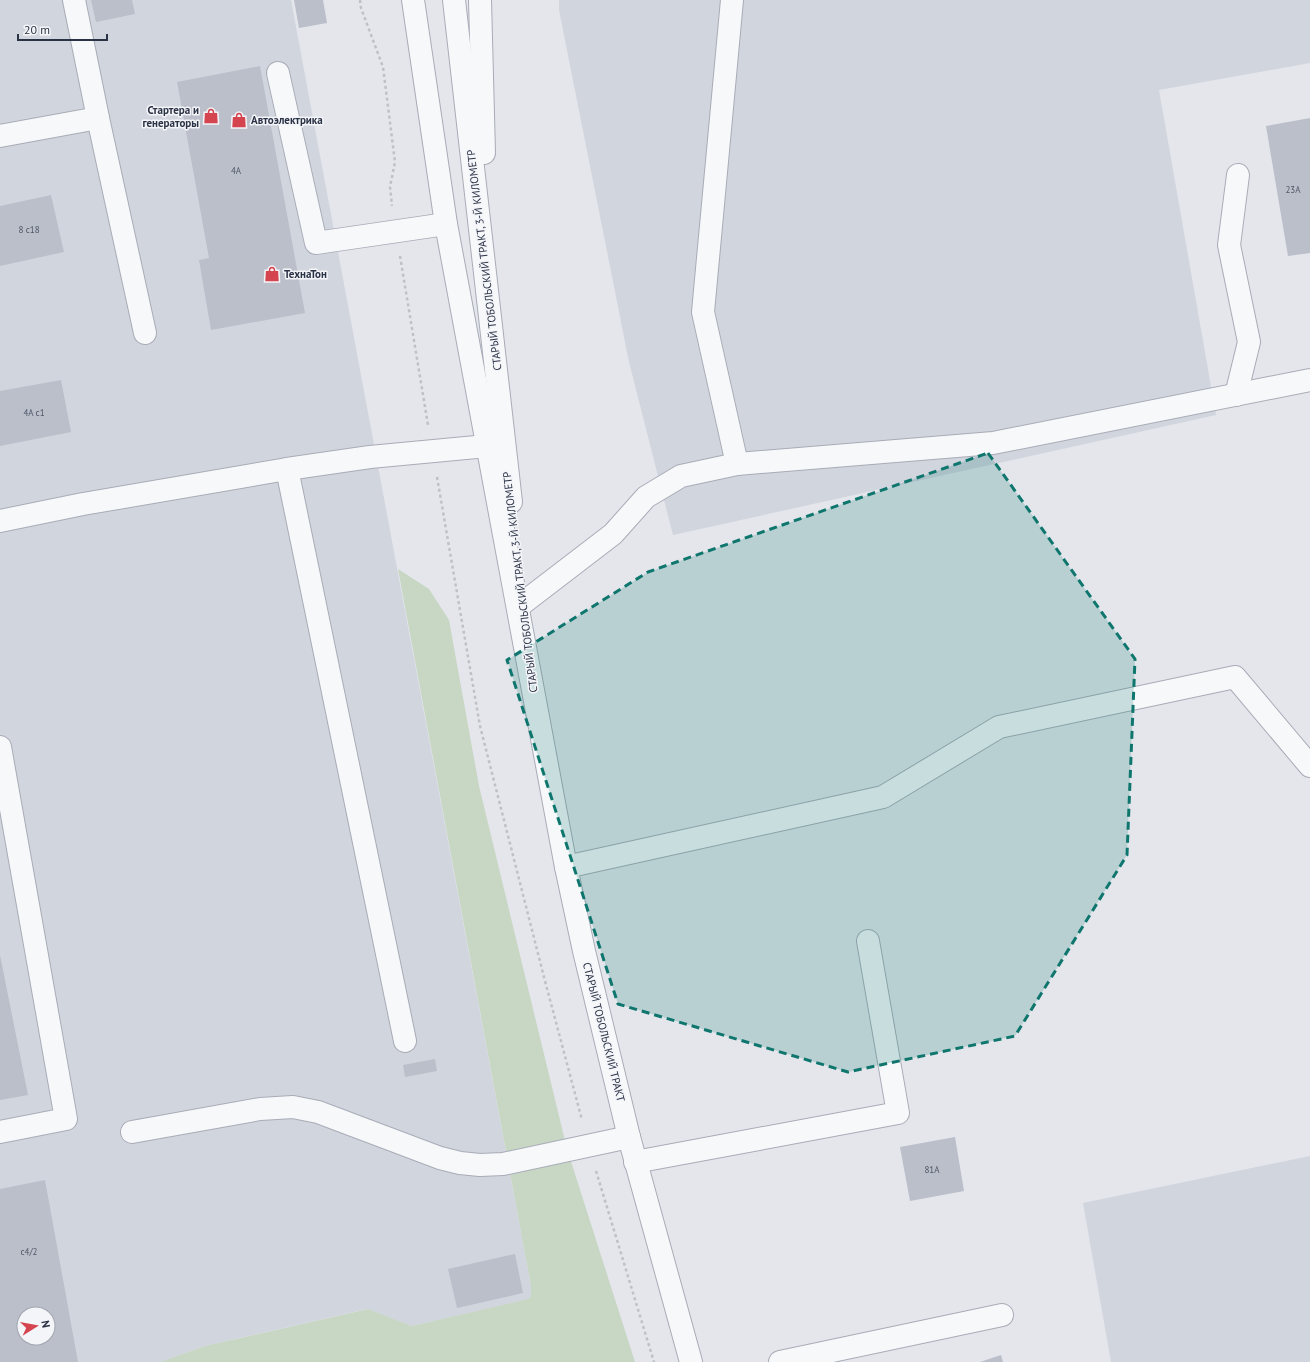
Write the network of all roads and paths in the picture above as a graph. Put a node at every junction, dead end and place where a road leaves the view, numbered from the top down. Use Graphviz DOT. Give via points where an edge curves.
graph roads {
  1 [pos="74,0"];
  2 [pos="360,0"];
  3 [pos="413,0"];
  4 [pos="454,0"];
  5 [pos="480,0"];
  6 [pos="732,0"];
  7 [pos="278,73"];
  8 [pos="98,118"];
  9 [pos="0,136"];
  10 [pos="1238,175"];
  11 [pos="446,224"];
  12 [pos="396,231"];
  13 [pos="489,308"];
  14 [pos="145,333"];
  15 [pos="1310,380"];
  16 [pos="1236,395"];
  17 [pos="487,446"];
  18 [pos="432,451"];
  19 [pos="737,464"];
  20 [pos="287,469"];
  21 [pos="0,521"];
  22 [pos="523,603"];
  23 [pos="534,698"];
  24 [pos="0,747"];
  25 [pos="1310,766"];
  26 [pos="566,867"];
  27 [pos="868,941"];
  28 [pos="405,1041"];
  29 [pos="0,1132"];
  30 [pos="132,1132"];
  31 [pos="629,1137"];
  32 [pos="589,1146"];
  33 [pos="636,1162"];
  34 [pos="1002,1315"];
  35 [pos="654,1362"];
  36 [pos="691,1362"];
  37 [pos="780,1362"];
  1 -- 8 [label="street"];
  2 -- 12 [label="path" via="383,67 395,162 390,187"];
  3 -- 11 [label="street, СТАРЫЙ ТОБОЛЬСКИЙ ТРАКТ, 3-Й КИЛОМЕТР"];
  4 -- 13 [label="street, СТАРЫЙ ТОБОЛЬСКИЙ ТРАКТ, 3-Й КИЛОМЕТР"];
  5 -- 13 [label="street"];
  6 -- 19 [label="street" via="703,312"];
  7 -- 12 [label="street" via="316,243"];
  8 -- 9 [label="street"];
  8 -- 14 [label="street"];
  10 -- 16 [label="street" via="1229,245 1249,342"];
  11 -- 12 [label="street"];
  11 -- 17 [label="street, СТАРЫЙ ТОБОЛЬСКИЙ ТРАКТ, 3-Й КИЛОМЕТР"];
  12 -- 18 [label="path"];
  13 -- 22 [label="street, СТАРЫЙ ТОБОЛЬСКИЙ ТРАКТ, 3-Й КИЛОМЕТР"];
  15 -- 16 [label="street"];
  16 -- 19 [label="street" via="993,443"];
  17 -- 18 [label="street"];
  17 -- 23 [label="street, СТАРЫЙ ТОБОЛЬСКИЙ ТРАКТ, 3-Й КИЛОМЕТР"];
  18 -- 20 [label="street"];
  18 -- 32 [label="path" via="480,726"];
  19 -- 22 [label="street" via="681,476 646,497 613,534"];
  20 -- 21 [label="street"];
  20 -- 28 [label="street"];
  22 -- 23 [label="street, СТАРЫЙ ТОБОЛЬСКИЙ ТРАКТ, 3-Й КИЛОМЕТР"];
  23 -- 26 [label="street, СТАРЫЙ ТОБОЛЬСКИЙ ТРАКТ"];
  24 -- 29 [label="street" via="66,1119"];
  25 -- 26 [label="street" via="1235,677 999,727 883,796"];
  26 -- 31 [label="street, СТАРЫЙ ТОБОЛЬСКИЙ ТРАКТ"];
  27 -- 33 [label="street" via="898,1113"];
  30 -- 32 [label="street" via="260,1109 293,1108 318,1112 440,1158 460,1163 503,1164"];
  31 -- 32 [label="street"];
  31 -- 33 [label="street, СТАРЫЙ ТОБОЛЬСКИЙ ТРАКТ"];
  32 -- 35 [label="path"];
  33 -- 36 [label="street, СТАРЫЙ ТОБОЛЬСКИЙ ТРАКТ"];
  34 -- 37 [label="street"];
}
